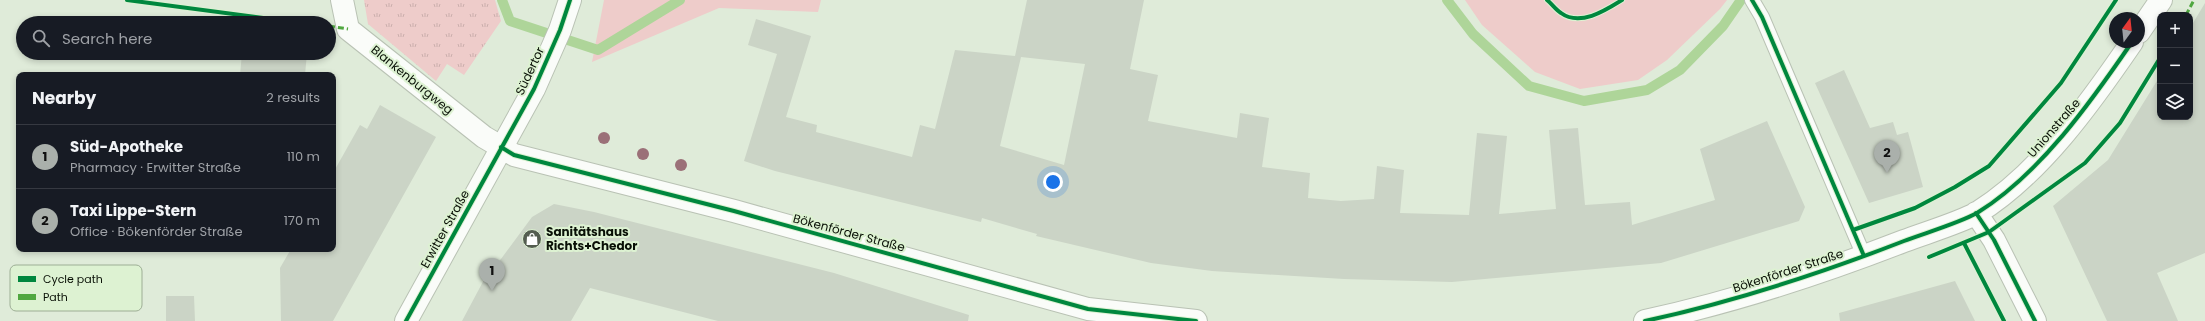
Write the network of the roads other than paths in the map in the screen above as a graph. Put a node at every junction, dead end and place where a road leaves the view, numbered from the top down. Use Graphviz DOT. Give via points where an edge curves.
graph roads {
  1 [pos="342,0"];
  2 [pos="570,0"];
  3 [pos="1752,0"];
  4 [pos="2161,0"];
  5 [pos="2145,23"];
  6 [pos="2128,48"];
  7 [pos="501,147"];
  8 [pos="1976,213"];
  9 [pos="1864,256"];
  10 [pos="406,321"];
  11 [pos="1196,321"];
  12 [pos="1645,321"];
  13 [pos="2035,321"];
  1 -- 7 [label="street, Blankenburgweg" via="348,29 484,137"];
  2 -- 7 [label="street, Südertor" via="534,89"];
  3 -- 9 [label="lane"];
  4 -- 5 [label="street"];
  6 -- 8 [label="street, Unionstraße" via="2073,124 2025,176"];
  7 -- 10 [label="street, Erwitter Straße"];
  7 -- 11 [label="street, Bökenförder Straße" via="514,155 734,211 1088,309"];
  8 -- 9 [label="street, Bökenförder Straße"];
  8 -- 13 [label="street" via="1994,240"];
  9 -- 12 [label="street, Bökenförder Straße" via="1733,300"];
}
